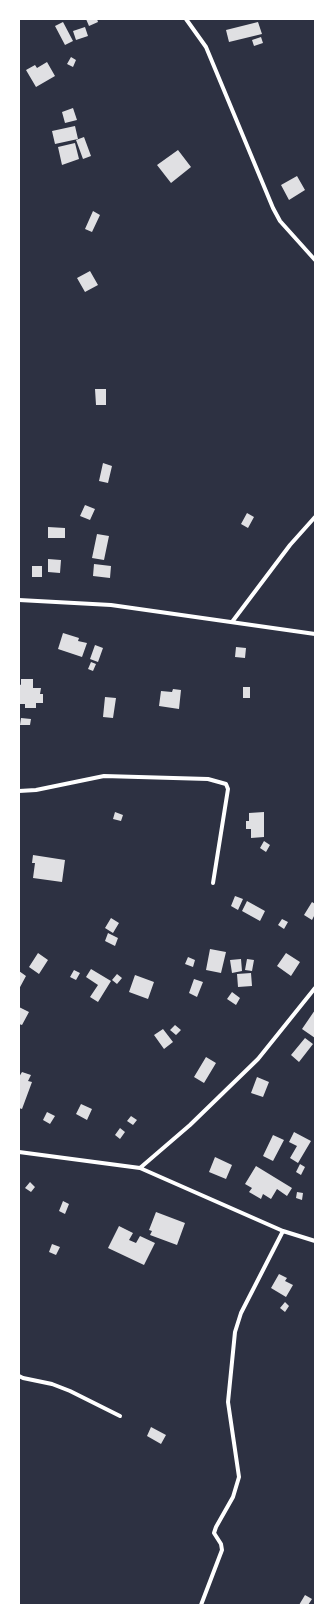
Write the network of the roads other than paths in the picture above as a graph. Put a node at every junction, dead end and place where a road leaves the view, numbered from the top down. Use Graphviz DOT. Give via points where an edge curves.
graph roads {
  1 [pos="186,19"];
  2 [pos="315,260"];
  3 [pos="315,517"];
  4 [pos="19,600"];
  5 [pos="232,622"];
  6 [pos="315,634"];
  7 [pos="19,791"];
  8 [pos="213,883"];
  9 [pos="315,988"];
  10 [pos="19,1152"];
  11 [pos="140,1168"];
  12 [pos="283,1232"];
  13 [pos="315,1241"];
  14 [pos="19,1376"];
  15 [pos="120,1416"];
  16 [pos="201,1605"];
  1 -- 2 [label="street" via="206,47 276,215"];
  3 -- 5 [label="street" via="290,545"];
  4 -- 5 [label="street" via="111,605"];
  5 -- 6 [label="street"];
  7 -- 8 [label="street" via="104,776 208,779 226,784 228,789"];
  9 -- 11 [label="street" via="258,1059 190,1126"];
  10 -- 11 [label="street"];
  11 -- 12 [label="street"];
  12 -- 13 [label="street"];
  12 -- 16 [label="street" via="241,1313 235,1332 228,1402 239,1478 233,1497 214,1532 222,1550"];
  14 -- 15 [label="street" via="70,1391"];
}
